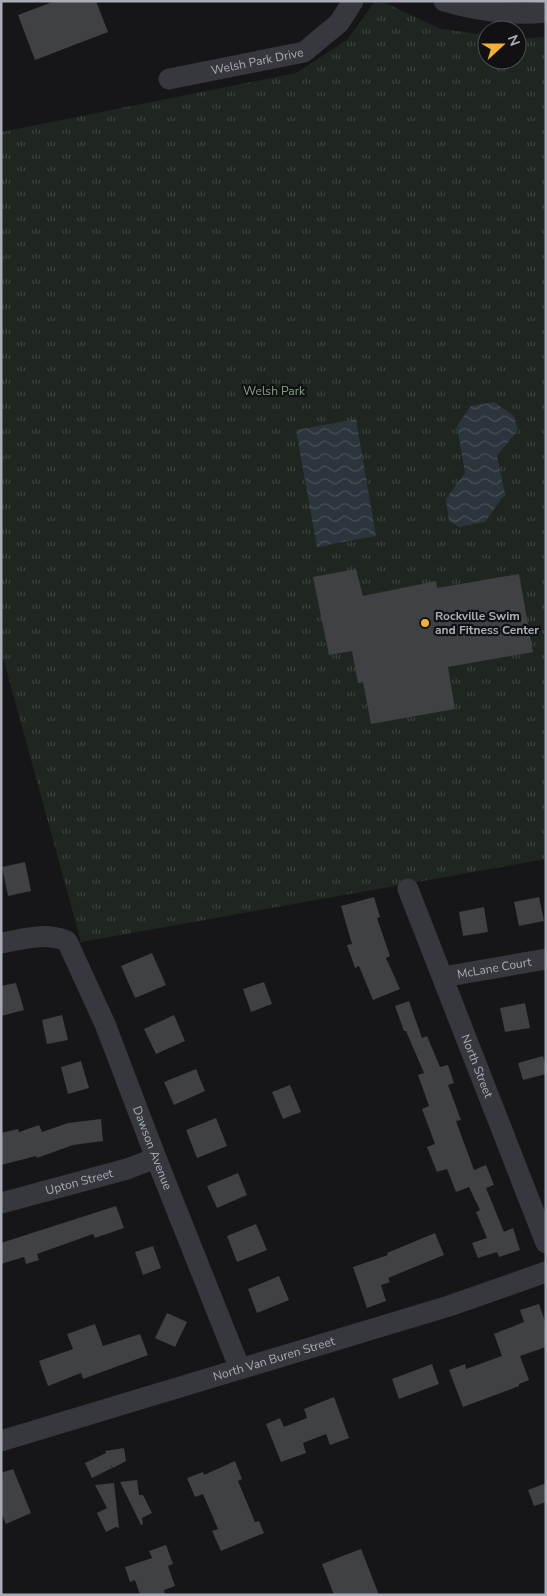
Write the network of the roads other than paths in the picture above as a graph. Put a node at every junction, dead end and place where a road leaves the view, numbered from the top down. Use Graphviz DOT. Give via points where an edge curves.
graph roads {
  1 [pos="353,1"];
  2 [pos="444,1"];
  3 [pos="546,12"];
  4 [pos="169,79"];
  5 [pos="408,889"];
  6 [pos="1,944"];
  7 [pos="546,959"];
  8 [pos="443,977"];
  9 [pos="156,1158"];
  10 [pos="1,1203"];
  11 [pos="546,1243"];
  12 [pos="546,1272"];
  13 [pos="240,1369"];
  14 [pos="1,1442"];
  1 -- 4 [label="street, Welsh Park Drive" via="338,23 304,52"];
  2 -- 3 [label="street" via="468,8 520,15"];
  5 -- 8 [label="street, North Street"];
  6 -- 9 [label="street, Dawson Avenue" via="38,936 54,936 67,941 105,1024"];
  7 -- 8 [label="street, McLane Court"];
  8 -- 11 [label="street, North Street"];
  9 -- 10 [label="street, Upton Street" via="127,1170"];
  9 -- 13 [label="street, Dawson Avenue"];
  12 -- 13 [label="street, North Van Buren Street" via="449,1306"];
  13 -- 14 [label="street, North Van Buren Street"];
}
